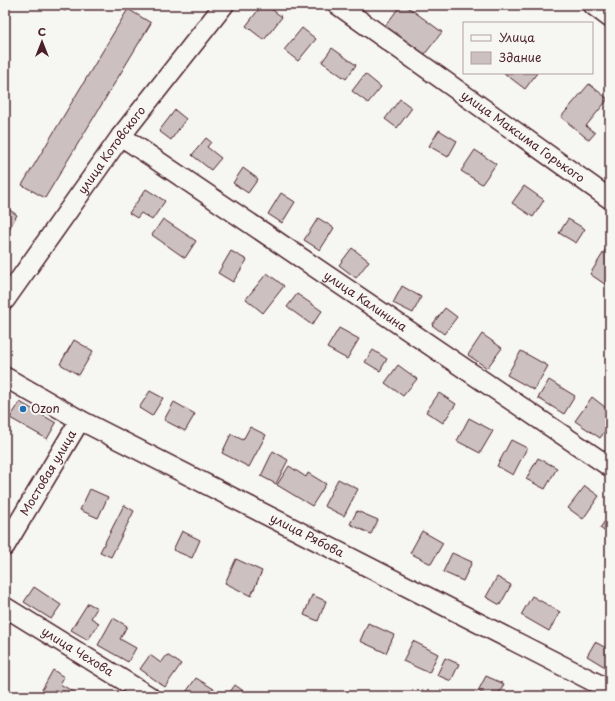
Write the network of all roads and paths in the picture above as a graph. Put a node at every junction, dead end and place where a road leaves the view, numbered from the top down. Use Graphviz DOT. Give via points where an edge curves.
graph roads {
  1 [pos="224,5"];
  2 [pos="338,5"];
  3 [pos="593,5"];
  4 [pos="610,18"];
  5 [pos="121,136"];
  6 [pos="610,199"];
  7 [pos="5,300"];
  8 [pos="5,377"];
  9 [pos="80,420"];
  10 [pos="610,467"];
  11 [pos="5,546"];
  12 [pos="5,607"];
  13 [pos="610,690"];
  14 [pos="149,696"];
  1 -- 5 [label="street, улица Котовского"];
  2 -- 6 [label="street, улица Максима Горького"];
  3 -- 4 [label="street"];
  5 -- 7 [label="street, улица Котовского"];
  5 -- 10 [label="street, улица Калинина"];
  8 -- 9 [label="street, улица Рябова"];
  9 -- 11 [label="street, Мостовая улица"];
  9 -- 13 [label="street, улица Рябова"];
  12 -- 14 [label="street, улица Чехова"];
}
